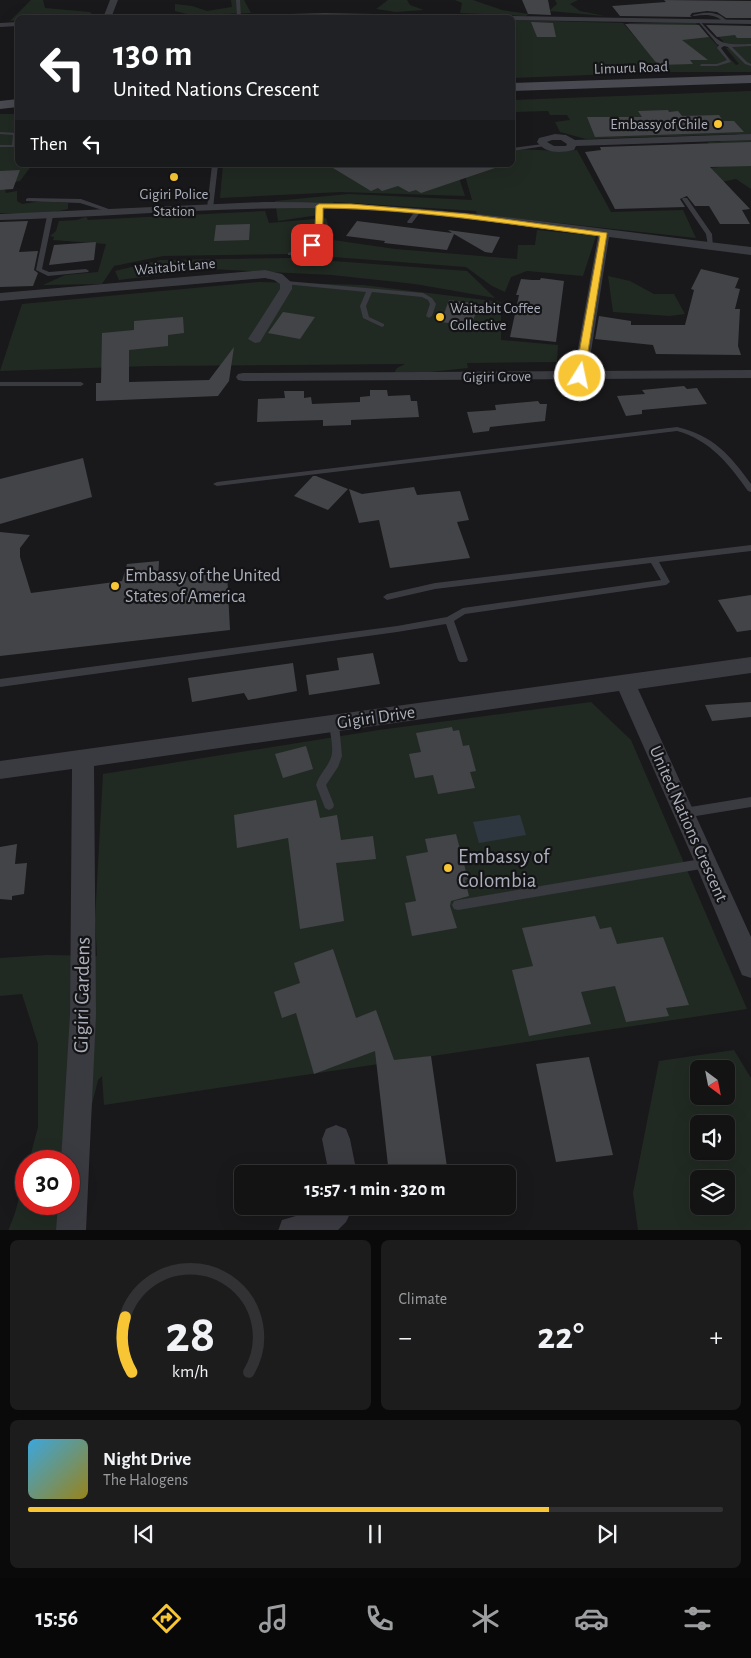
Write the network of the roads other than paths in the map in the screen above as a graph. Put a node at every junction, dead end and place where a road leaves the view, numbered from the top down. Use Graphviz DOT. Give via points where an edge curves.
graph roads {
  1 [pos="114,0"];
  2 [pos="238,0"];
  3 [pos="108,15"];
  4 [pos="239,15"];
  5 [pos="515,18"];
  6 [pos="696,18"];
  7 [pos="751,22"];
  8 [pos="15,24"];
  9 [pos="0,25"];
  10 [pos="721,45"];
  11 [pos="751,45"];
  12 [pos="729,46"];
  13 [pos="701,65"];
  14 [pos="751,65"];
  15 [pos="751,80"];
  16 [pos="515,87"];
  17 [pos="0,133"];
  18 [pos="15,134"];
  19 [pos="751,137"];
  20 [pos="15,145"];
  21 [pos="543,145"];
  22 [pos="0,146"];
  23 [pos="515,150"];
  24 [pos="215,167"];
  25 [pos="685,199"];
  26 [pos="28,200"];
  27 [pos="319,206"];
  28 [pos="210,208"];
  29 [pos="418,211"];
  30 [pos="114,212"];
  31 [pos="50,216"];
  32 [pos="0,217"];
  33 [pos="410,222"];
  34 [pos="604,234"];
  35 [pos="711,246"];
  36 [pos="751,251"];
  37 [pos="290,254"];
  38 [pos="86,271"];
  39 [pos="286,283"];
  40 [pos="370,290"];
  41 [pos="0,297"];
  42 [pos="429,316"];
  43 [pos="382,325"];
  44 [pos="256,339"];
  45 [pos="751,374"];
  46 [pos="580,376"];
  47 [pos="243,377"];
  48 [pos="0,384"];
  49 [pos="81,384"];
  50 [pos="216,484"];
  51 [pos="751,489"];
  52 [pos="751,548"];
  53 [pos="654,560"];
  54 [pos="387,596"];
  55 [pos="449,620"];
  56 [pos="463,660"];
  57 [pos="751,666"];
  58 [pos="624,682"];
  59 [pos="0,683"];
  60 [pos="334,724"];
  61 [pos="83,760"];
  62 [pos="0,770"];
  63 [pos="751,802"];
  64 [pos="329,805"];
  65 [pos="683,813"];
  66 [pos="707,863"];
  67 [pos="458,905"];
  68 [pos="751,966"];
  69 [pos="336,1139"];
  70 [pos="341,1165"];
  71 [pos="334,1215"];
  72 [pos="71,1230"];
  73 [pos="293,1230"];
  1 -- 3 [label="street"];
  2 -- 4 [label="lane"];
  5 -- 6 [label="street"];
  6 -- 7 [label="street"];
  6 -- 10 [label="lane"];
  8 -- 9 [label="street"];
  10 -- 12 [label="lane"];
  10 -- 13 [label="lane" via="719,48 730,61"];
  11 -- 12 [label="lane"];
  12 -- 14 [label="lane"];
  15 -- 16 [label="main road, Limuru Road"];
  17 -- 18 [label="lane"];
  19 -- 21 [label="street" via="573,143 565,149"];
  20 -- 22 [label="lane"];
  21 -- 23 [label="lane"];
  24 -- 28 [label="lane"];
  25 -- 35 [label="lane" via="709,234"];
  26 -- 30 [label="lane" via="70,199"];
  27 -- 28 [label="street"];
  27 -- 29 [label="street"];
  27 -- 37 [label="lane" via="319,228 312,245"];
  28 -- 30 [label="street"];
  29 -- 33 [label="lane"];
  29 -- 34 [label="street"];
  30 -- 31 [label="street"];
  31 -- 32 [label="street"];
  31 -- 38 [label="lane" via="39,270 48,274"];
  34 -- 35 [label="street"];
  34 -- 46 [label="street"];
  35 -- 36 [label="street"];
  39 -- 40 [label="lane"];
  39 -- 41 [label="street, Waitabit Lane" via="265,274"];
  39 -- 44 [label="street" via="286,289"];
  40 -- 42 [label="lane" via="423,295 433,304"];
  40 -- 43 [label="lane" via="363,306 366,318"];
  45 -- 46 [label="street, Gigiri Grove"];
  46 -- 47 [label="street, Gigiri Grove"];
  48 -- 49 [label="lane"];
  50 -- 51 [label="lane" via="677,429 688,431 714,445"];
  52 -- 53 [label="lane"];
  53 -- 54 [label="lane" via="435,586"];
  53 -- 55 [label="lane" via="666,582 464,611"];
  55 -- 56 [label="lane"];
  55 -- 59 [label="lane"];
  57 -- 58 [label="street, Gigiri Drive"];
  58 -- 60 [label="street, Gigiri Drive"];
  58 -- 65 [label="street, United Nations Crescent"];
  60 -- 61 [label="street, Gigiri Drive"];
  60 -- 64 [label="lane" via="337,756 321,786"];
  61 -- 62 [label="street, Gigiri Drive"];
  61 -- 72 [label="street, Gigiri Gardens" via="83,1015"];
  63 -- 65 [label="lane"];
  65 -- 66 [label="street, United Nations Crescent"];
  66 -- 67 [label="lane"];
  66 -- 68 [label="street, United Nations Crescent"];
  69 -- 70 [label="street"];
  71 -- 73 [label="street" via="317,1225"];
}
